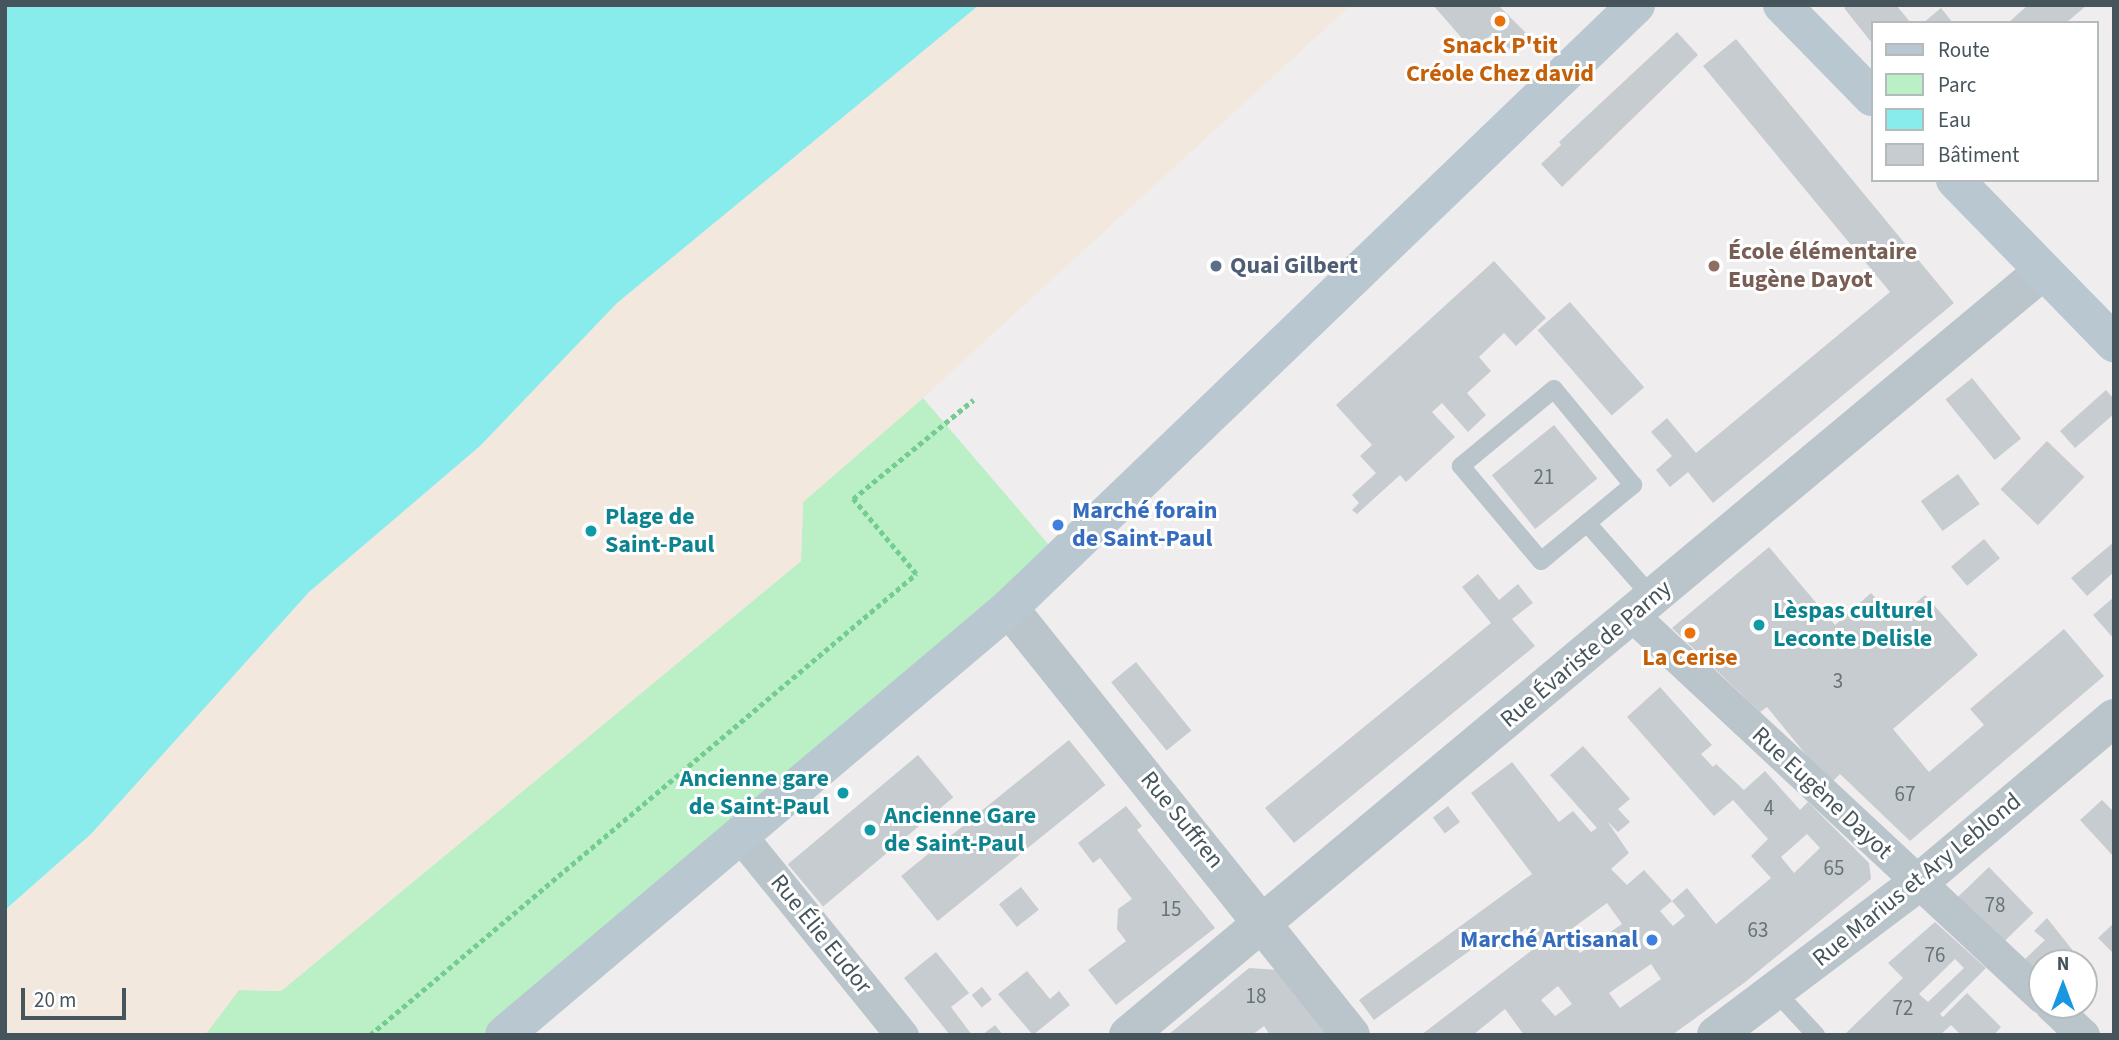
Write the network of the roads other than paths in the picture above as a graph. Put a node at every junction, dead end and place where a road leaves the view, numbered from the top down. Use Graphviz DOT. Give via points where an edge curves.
graph roads {
  1 [pos="1636,5"];
  2 [pos="1782,5"];
  3 [pos="1870,95"];
  4 [pos="1957,182"];
  5 [pos="2043,271"];
  6 [pos="2114,343"];
  7 [pos="1587,523"];
  8 [pos="1642,607"];
  9 [pos="1009,608"];
  10 [pos="2114,718"];
  11 [pos="739,834"];
  12 [pos="1918,883"];
  13 [pos="1264,922"];
  14 [pos="2028,984"];
  15 [pos="1776,992"];
  16 [pos="2066,1019"];
  17 [pos="504,1035"];
  18 [pos="902,1035"];
  19 [pos="1128,1035"];
  20 [pos="1351,1035"];
  21 [pos="1716,1035"];
  22 [pos="1816,1035"];
  23 [pos="2083,1035"];
  1 -- 9 [label="main road"];
  2 -- 3 [label="main road"];
  4 -- 5 [label="main road"];
  5 -- 6 [label="main road"];
  5 -- 8 [label="street, Rue Évariste de Parny"];
  7 -- 7 [label="lane" via="1541,561 1461,466 1554,389 1633,485"];
  7 -- 8 [label="lane"];
  8 -- 12 [label="street, Rue Eugène Dayot"];
  8 -- 13 [label="street, Rue Évariste de Parny"];
  9 -- 11 [label="main road"];
  9 -- 13 [label="street, Rue Suffren"];
  10 -- 12 [label="street, Rue Marius et Ary Leblond"];
  11 -- 17 [label="main road"];
  11 -- 18 [label="street, Rue Élie Eudor"];
  12 -- 14 [label="street, Rue Eugène Dayot"];
  12 -- 15 [label="street, Rue Marius et Ary Leblond"];
  13 -- 19 [label="street, Rue Évariste de Parny"];
  13 -- 20 [label="street, Rue Suffren"];
  15 -- 21 [label="street, Rue Marius et Ary Leblond"];
  15 -- 22 [label="lane"];
  16 -- 23 [label="street"];
}
